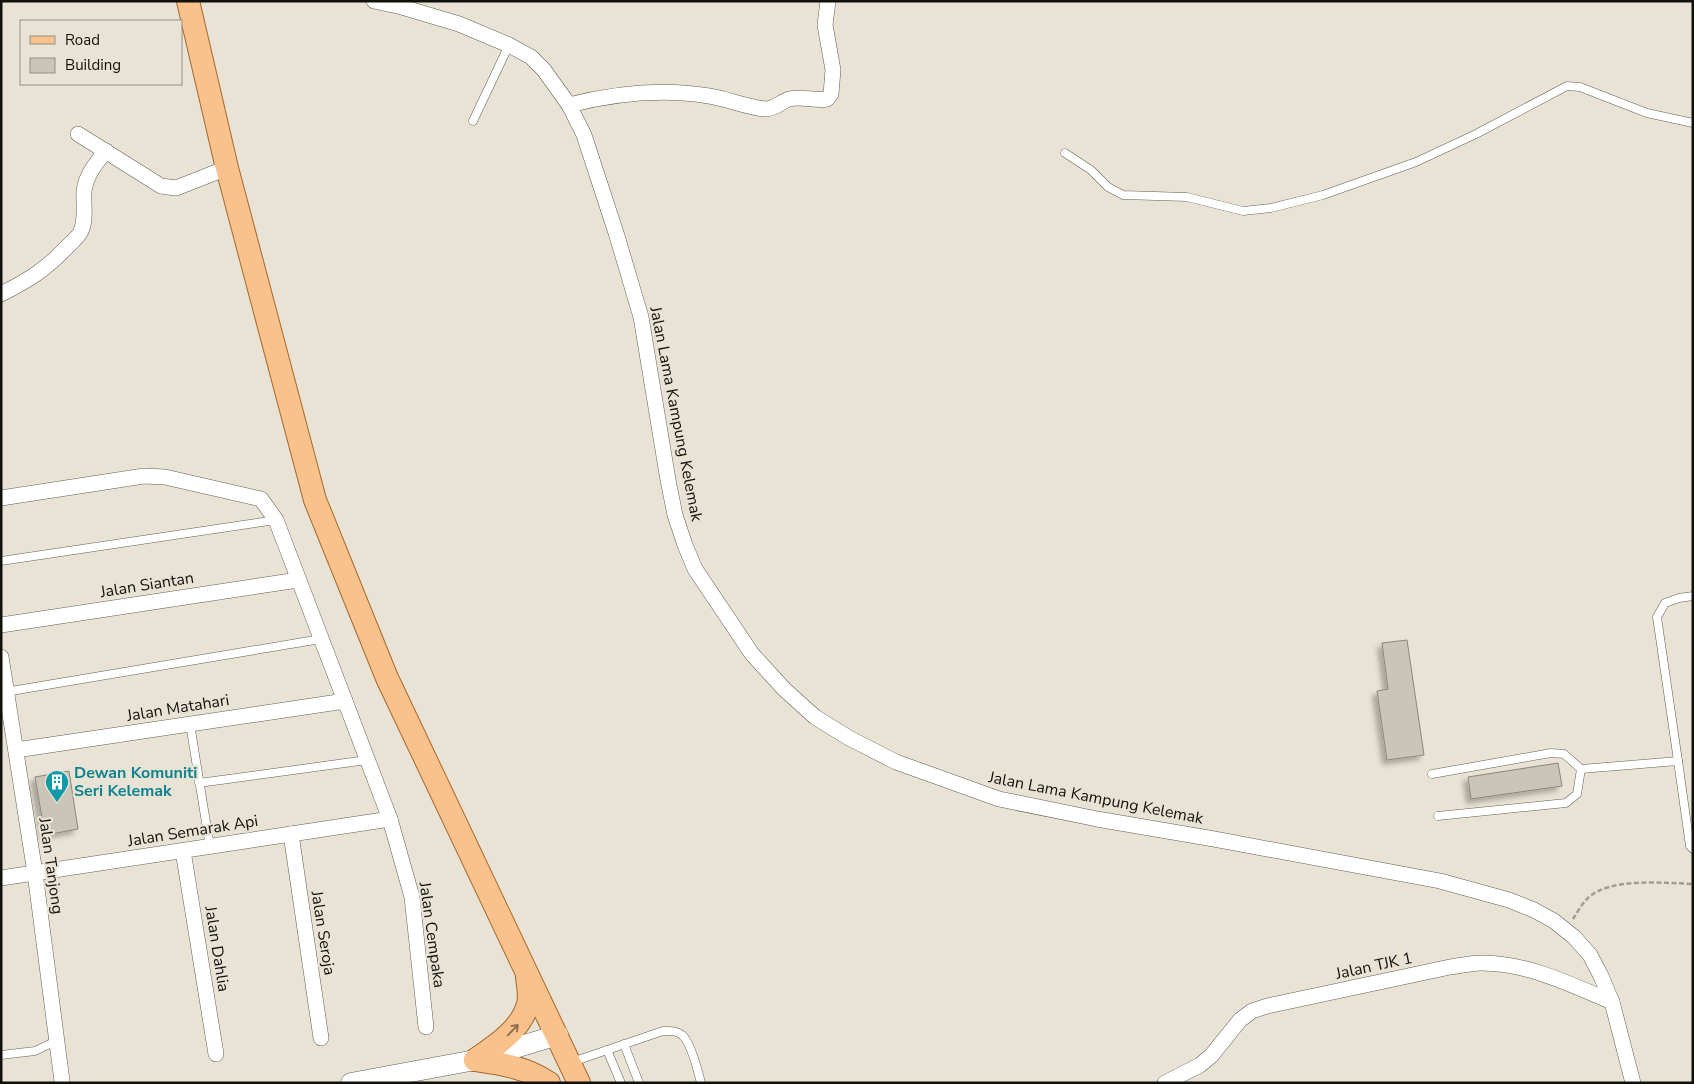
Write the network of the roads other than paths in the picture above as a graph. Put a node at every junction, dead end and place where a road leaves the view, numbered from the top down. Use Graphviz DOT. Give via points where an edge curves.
graph roads {
  1 [pos="188,1"];
  2 [pos="374,1"];
  3 [pos="828,1"];
  4 [pos="509,45"];
  5 [pos="569,105"];
  6 [pos="473,121"];
  7 [pos="1693,123"];
  8 [pos="78,134"];
  9 [pos="106,151"];
  10 [pos="1065,154"];
  11 [pos="228,168"];
  12 [pos="1,294"];
  13 [pos="1,498"];
  14 [pos="276,520"];
  15 [pos="1,561"];
  16 [pos="298,580"];
  17 [pos="1693,596"];
  18 [pos="1,625"];
  19 [pos="321,639"];
  20 [pos="1,657"];
  21 [pos="4,692"];
  22 [pos="344,701"];
  23 [pos="190,724"];
  24 [pos="16,750"];
  25 [pos="367,760"];
  26 [pos="1678,761"];
  27 [pos="1582,769"];
  28 [pos="1432,774"];
  29 [pos="199,783"];
  30 [pos="1438,816"];
  31 [pos="390,819"];
  32 [pos="291,834"];
  33 [pos="210,847"];
  34 [pos="1693,849"];
  35 [pos="183,851"];
  36 [pos="36,873"];
  37 [pos="1,878"];
  38 [pos="526,969"];
  39 [pos="1612,1002"];
  40 [pos="426,1027"];
  41 [pos="558,1035"];
  42 [pos="322,1038"];
  43 [pos="56,1041"];
  44 [pos="624,1044"];
  45 [pos="607,1050"];
  46 [pos="216,1054"];
  47 [pos="1,1055"];
  48 [pos="475,1060"];
  49 [pos="575,1073"];
  50 [pos="62,1081"];
  51 [pos="351,1083"];
  52 [pos="549,1083"];
  53 [pos="621,1083"];
  54 [pos="639,1083"];
  55 [pos="701,1083"];
  56 [pos="1165,1083"];
  57 [pos="1633,1083"];
  1 -- 11 [label="main road"];
  2 -- 4 [label="street, Jalan Lama Kampung Kelemak" via="459,24"];
  3 -- 5 [label="street" via="825,25 833,70 831,94 827,99 789,100 777,107 764,109 719,98 662,91 610,96"];
  4 -- 5 [label="street, Jalan Lama Kampung Kelemak" via="531,57 544,70"];
  4 -- 6 [label="lane"];
  5 -- 39 [label="street, Jalan Lama Kampung Kelemak" via="584,135 641,317 668,480 685,545 700,577 752,654 784,690 815,717 896,762 999,799 1440,882 1509,900 1554,921 1574,937 1590,955"];
  7 -- 10 [label="lane" via="1647,113 1580,87 1567,86 1416,162 1323,195 1271,208 1243,211 1187,197 1123,195"];
  8 -- 9 [label="street"];
  9 -- 11 [label="street" via="161,186 168,187 176,188"];
  9 -- 12 [label="street" via="91,169 84,189 80,233 51,264 31,279"];
  11 -- 38 [label="main road" via="315,500 387,678"];
  13 -- 14 [label="street, Jalan Cempaka" via="144,476 165,477 262,499"];
  14 -- 15 [label="lane"];
  14 -- 16 [label="street, Jalan Cempaka"];
  16 -- 18 [label="street, Jalan Siantan"];
  16 -- 19 [label="street, Jalan Cempaka"];
  17 -- 26 [label="lane" via="1665,603 1657,617"];
  19 -- 21 [label="lane"];
  19 -- 22 [label="street, Jalan Cempaka"];
  20 -- 21 [label="street, Jalan Tanjong"];
  21 -- 24 [label="street, Jalan Tanjong"];
  22 -- 23 [label="street, Jalan Matahari"];
  22 -- 25 [label="street, Jalan Cempaka"];
  23 -- 24 [label="street, Jalan Matahari"];
  23 -- 29 [label="lane"];
  24 -- 36 [label="street, Jalan Tanjong"];
  25 -- 29 [label="lane"];
  25 -- 31 [label="street, Jalan Cempaka"];
  26 -- 27 [label="lane"];
  26 -- 34 [label="lane"];
  27 -- 28 [label="lane" via="1564,754 1551,753"];
  27 -- 30 [label="lane" via="1577,794 1566,803"];
  29 -- 33 [label="lane"];
  31 -- 32 [label="street, Jalan Semarak Api"];
  31 -- 40 [label="street, Jalan Cempaka" via="412,897"];
  32 -- 33 [label="street, Jalan Semarak Api"];
  32 -- 42 [label="street, Jalan Seroja"];
  33 -- 35 [label="street, Jalan Semarak Api"];
  35 -- 36 [label="street, Jalan Semarak Api"];
  35 -- 46 [label="street, Jalan Dahlia"];
  36 -- 37 [label="street, Jalan Semarak Api"];
  36 -- 43 [label="street, Jalan Tanjong"];
  38 -- 41 [label="main road"];
  48 -- 38 [label="main road, one-way" via="521,1021 528,1004"];
  39 -- 56 [label="street, Jalan TJK 1" via="1560,980 1507,965 1480,963 1450,968 1252,1011 1240,1020 1200,1066"];
  39 -- 57 [label="street, Jalan Lama Kampung Kelemak"];
  41 -- 48 [label="street"];
  41 -- 49 [label="main road"];
  43 -- 47 [label="lane" via="36,1051"];
  43 -- 50 [label="street, Jalan Tanjong"];
  44 -- 45 [label="lane"];
  44 -- 54 [label="lane"];
  44 -- 55 [label="lane" via="663,1032 677,1032 684,1036"];
  45 -- 49 [label="lane"];
  45 -- 53 [label="lane"];
  48 -- 51 [label="street"];
  48 -- 52 [label="main road" via="515,1066"];
}
